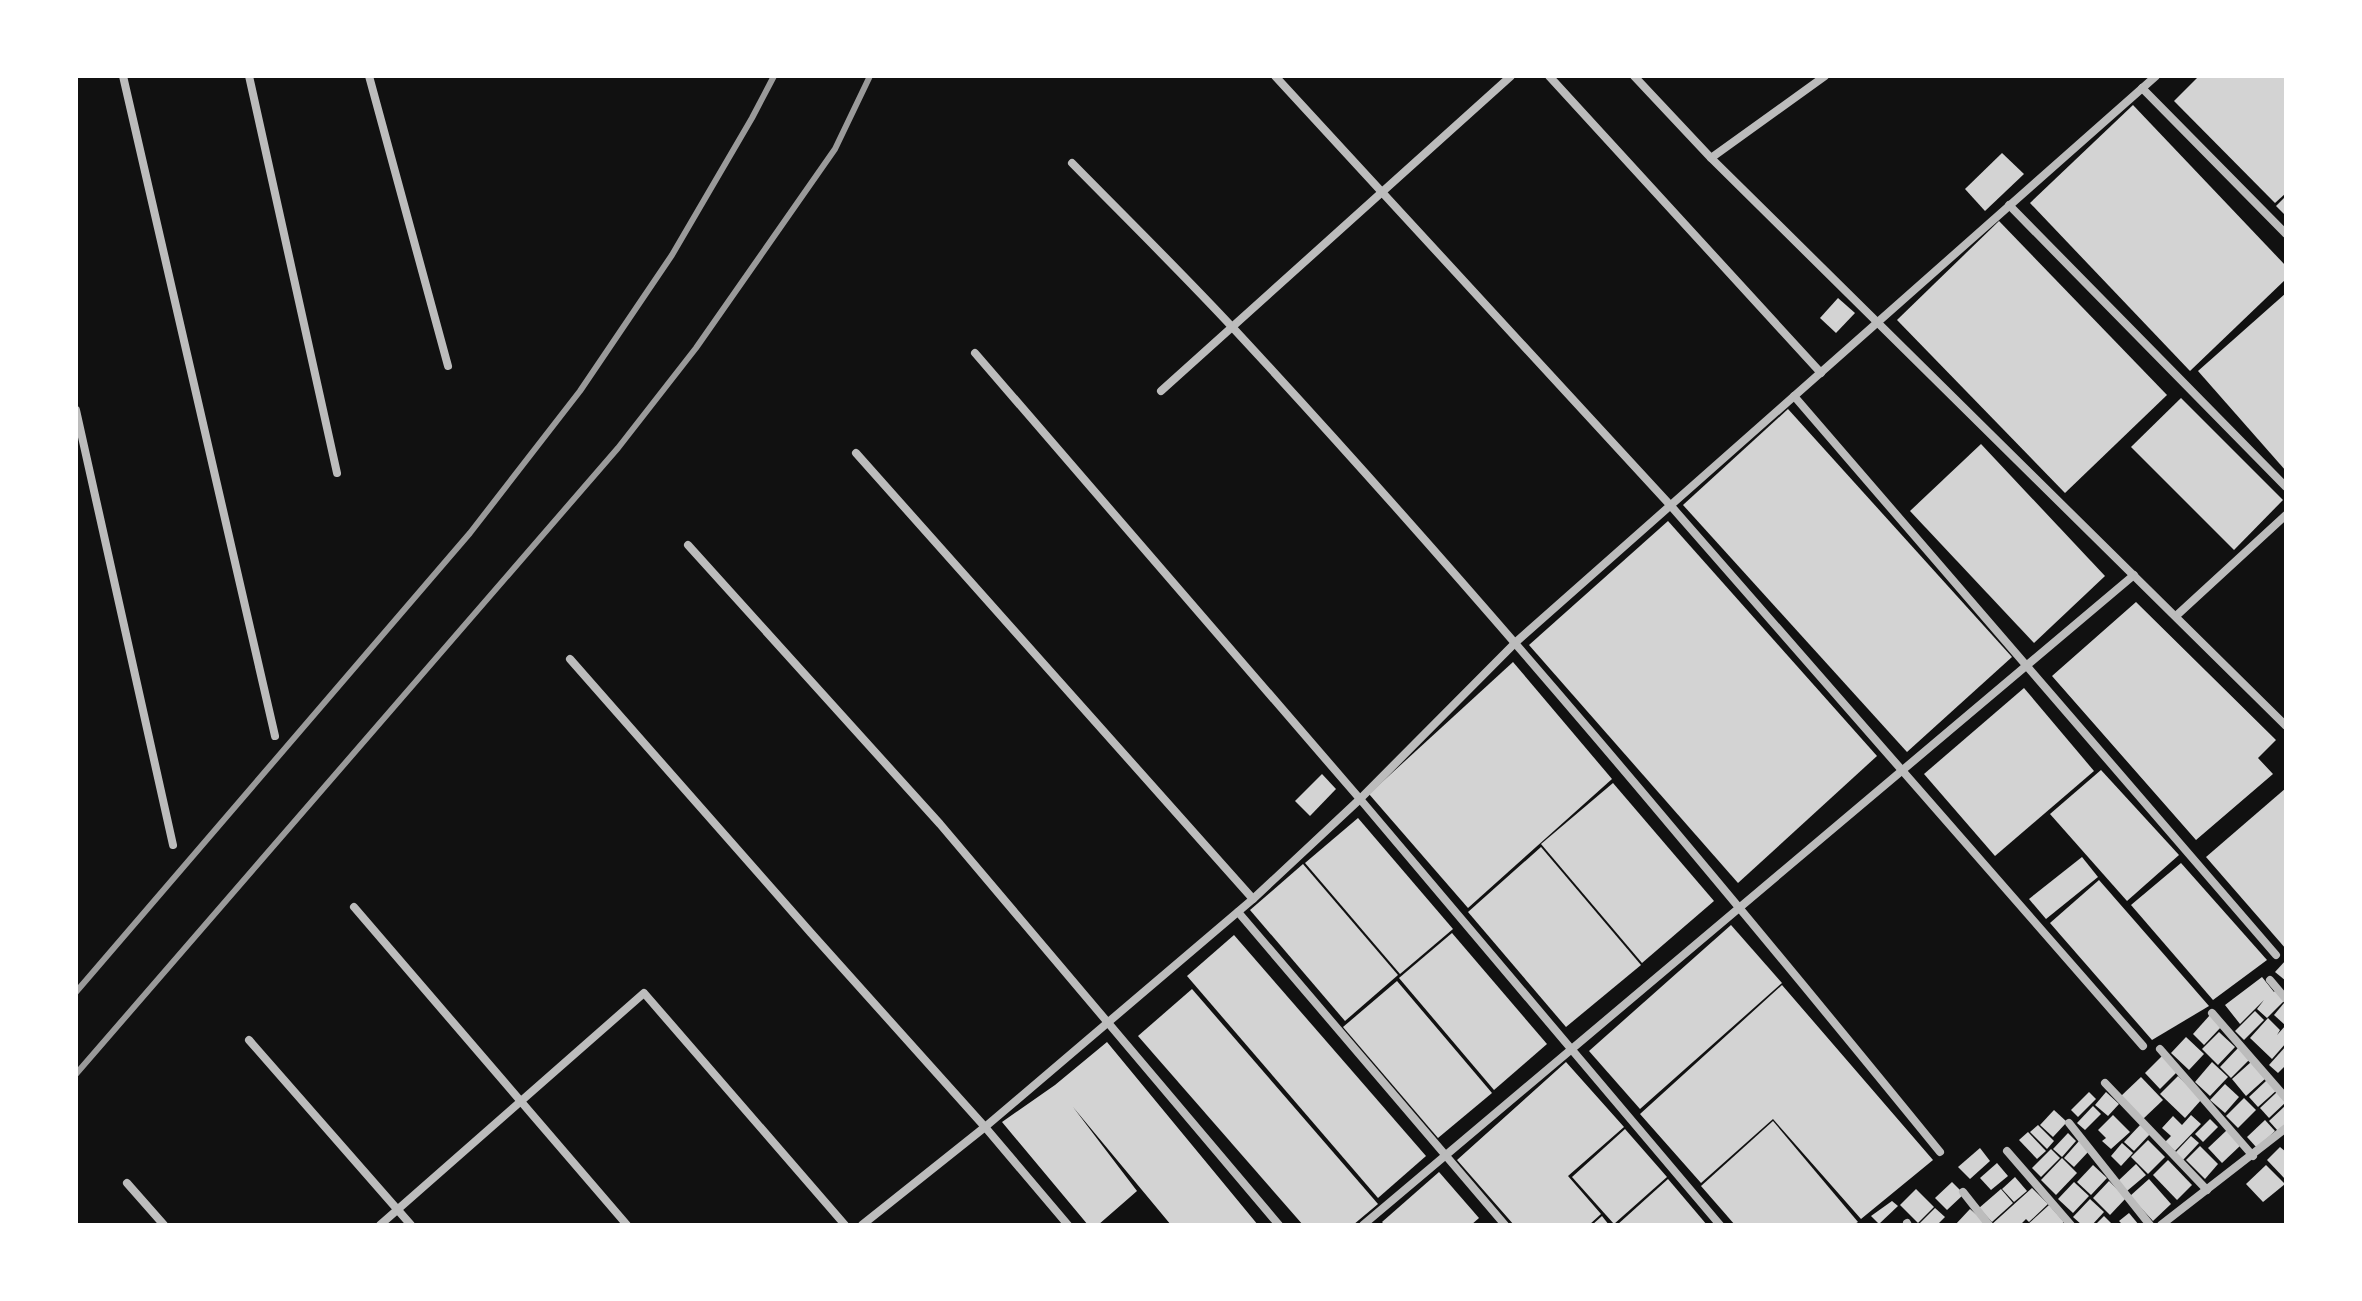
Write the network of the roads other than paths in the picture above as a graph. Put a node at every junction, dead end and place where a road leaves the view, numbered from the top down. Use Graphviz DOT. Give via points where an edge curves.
graph roads {
  1 [pos="123,76"];
  2 [pos="249,76"];
  3 [pos="369,76"];
  4 [pos="1275,76"];
  5 [pos="1511,76"];
  6 [pos="1549,76"];
  7 [pos="1634,76"];
  8 [pos="1825,76"];
  9 [pos="2156,76"];
  10 [pos="2142,88"];
  11 [pos="1711,158"];
  12 [pos="1072,163"];
  13 [pos="1382,192"];
  14 [pos="2009,205"];
  15 [pos="2286,234"];
  16 [pos="1878,322"];
  17 [pos="1232,327"];
  18 [pos="975,353"];
  19 [pos="448,366"];
  20 [pos="1821,373"];
  21 [pos="1161,391"];
  22 [pos="1794,396"];
  23 [pos="76,410"];
  24 [pos="856,453"];
  25 [pos="337,473"];
  26 [pos="2286,487"];
  27 [pos="1671,506"];
  28 [pos="2286,515"];
  29 [pos="688,545"];
  30 [pos="2134,575"];
  31 [pos="2176,616"];
  32 [pos="1516,642"];
  33 [pos="570,659"];
  34 [pos="2026,666"];
  35 [pos="2286,726"];
  36 [pos="275,736"];
  37 [pos="1903,769"];
  38 [pos="1360,799"];
  39 [pos="173,845"];
  40 [pos="1253,899"];
  41 [pos="1740,906"];
  42 [pos="354,907"];
  43 [pos="1238,912"];
  44 [pos="2276,955"];
  45 [pos="2270,980"];
  46 [pos="2286,999"];
  47 [pos="2212,1013"];
  48 [pos="1109,1022"];
  49 [pos="249,1040"];
  50 [pos="2143,1046"];
  51 [pos="1571,1049"];
  52 [pos="2160,1049"];
  53 [pos="2105,1083"];
  54 [pos="2286,1098"];
  55 [pos="521,1101"];
  56 [pos="2069,1123"];
  57 [pos="985,1127"];
  58 [pos="2286,1128"];
  59 [pos="2007,1151"];
  60 [pos="1940,1152"];
  61 [pos="1446,1155"];
  62 [pos="2253,1156"];
  63 [pos="127,1183"];
  64 [pos="2207,1190"];
  65 [pos="1963,1192"];
  66 [pos="397,1210"];
  67 [pos="164,1225"];
  68 [pos="380,1225"];
  69 [pos="411,1225"];
  70 [pos="627,1225"];
  71 [pos="845,1225"];
  72 [pos="862,1225"];
  73 [pos="1068,1225"];
  74 [pos="1279,1225"];
  75 [pos="1363,1225"];
  76 [pos="1505,1225"];
  77 [pos="1720,1225"];
  78 [pos="1989,1225"];
  79 [pos="2071,1225"];
  80 [pos="2150,1225"];
  81 [pos="2161,1225"];
  1 -- 36 [label="street"];
  2 -- 25 [label="street"];
  3 -- 19 [label="street"];
  4 -- 13 [label="street"];
  5 -- 13 [label="street"];
  6 -- 20 [label="street"];
  7 -- 11 [label="street"];
  8 -- 11 [label="street"];
  9 -- 10 [label="street"];
  10 -- 14 [label="street"];
  10 -- 15 [label="street"];
  11 -- 16 [label="street"];
  12 -- 17 [label="street"];
  13 -- 17 [label="street"];
  13 -- 27 [label="street"];
  14 -- 16 [label="street"];
  14 -- 26 [label="street"];
  16 -- 20 [label="street"];
  16 -- 30 [label="street"];
  17 -- 21 [label="street"];
  17 -- 32 [label="street"];
  18 -- 38 [label="street"];
  20 -- 22 [label="street"];
  22 -- 27 [label="street"];
  22 -- 34 [label="street"];
  23 -- 39 [label="street"];
  24 -- 40 [label="street"];
  27 -- 32 [label="street"];
  27 -- 37 [label="street"];
  28 -- 31 [label="street"];
  29 -- 48 [label="street" via="940,824"];
  30 -- 31 [label="street"];
  30 -- 34 [label="street"];
  31 -- 35 [label="street"];
  32 -- 38 [label="street"];
  32 -- 41 [label="street"];
  33 -- 57 [label="street"];
  34 -- 37 [label="street"];
  34 -- 44 [label="street"];
  37 -- 41 [label="street"];
  37 -- 50 [label="street"];
  38 -- 40 [label="street"];
  38 -- 51 [label="street"];
  40 -- 43 [label="street"];
  41 -- 51 [label="street"];
  41 -- 60 [label="street"];
  42 -- 55 [label="street"];
  43 -- 48 [label="street"];
  43 -- 61 [label="street"];
  45 -- 46 [label="street"];
  47 -- 54 [label="street"];
  48 -- 57 [label="street"];
  48 -- 74 [label="street"];
  49 -- 66 [label="street"];
  51 -- 61 [label="street"];
  51 -- 77 [label="street"];
  52 -- 62 [label="street"];
  53 -- 64 [label="street"];
  55 -- 66 [label="street"];
  55 -- 70 [label="street"];
  55 -- 71 [label="street" via="644,993"];
  56 -- 80 [label="street"];
  57 -- 72 [label="street"];
  57 -- 73 [label="street"];
  58 -- 62 [label="street"];
  59 -- 79 [label="street"];
  61 -- 75 [label="street"];
  61 -- 76 [label="street"];
  62 -- 64 [label="street"];
  63 -- 67 [label="street"];
  64 -- 81 [label="street"];
  65 -- 78 [label="street"];
  66 -- 68 [label="street"];
  66 -- 69 [label="street"];
}
